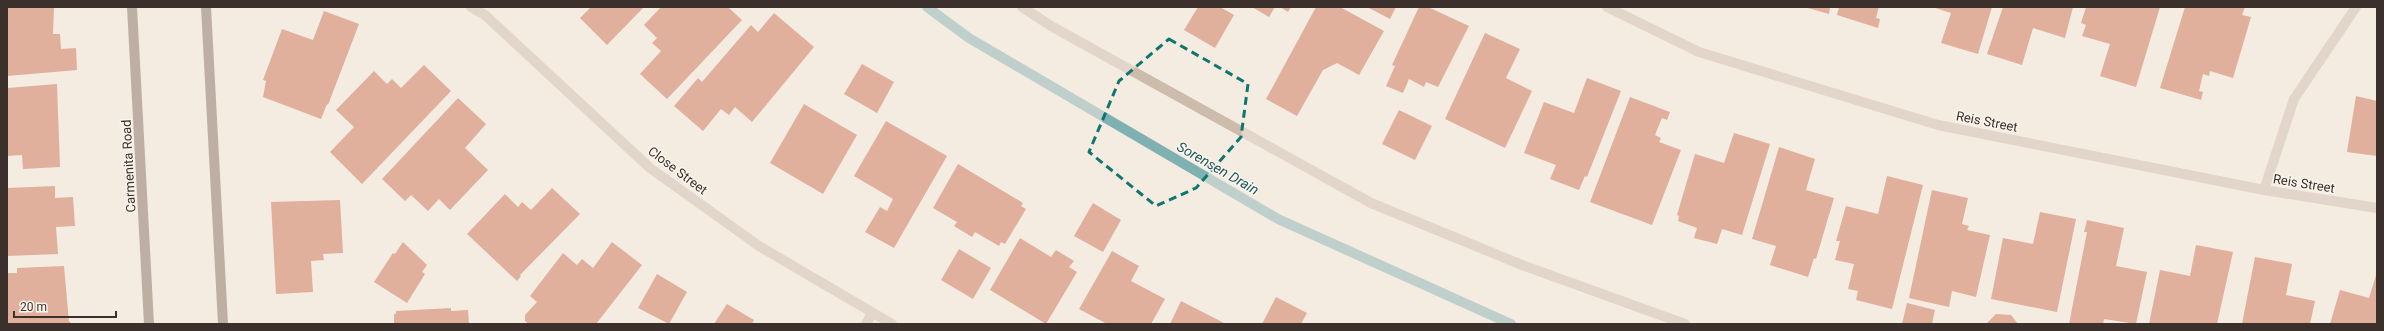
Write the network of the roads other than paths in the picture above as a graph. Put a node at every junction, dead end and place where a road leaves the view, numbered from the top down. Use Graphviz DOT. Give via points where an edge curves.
graph roads {
  1 [pos="132,7"];
  2 [pos="206,7"];
  3 [pos="471,7"];
  4 [pos="1022,7"];
  5 [pos="1607,7"];
  6 [pos="2356,7"];
  7 [pos="2264,190"];
  8 [pos="2377,208"];
  9 [pos="872,313"];
  10 [pos="149,324"];
  11 [pos="222,324"];
  12 [pos="866,324"];
  13 [pos="892,324"];
  14 [pos="1685,324"];
  1 -- 10 [label="main road, Carmenita Road"];
  2 -- 11 [label="main road"];
  3 -- 9 [label="street, Close Street" via="485,15 650,168 759,246"];
  4 -- 14 [label="street" via="1051,26 1371,204 1522,265"];
  5 -- 7 [label="street, Reis Street" via="1699,52 1938,125"];
  6 -- 7 [label="street" via="2294,99"];
  7 -- 8 [label="street, Reis Street"];
  9 -- 12 [label="street"];
  9 -- 13 [label="street, Close Street"];
}
